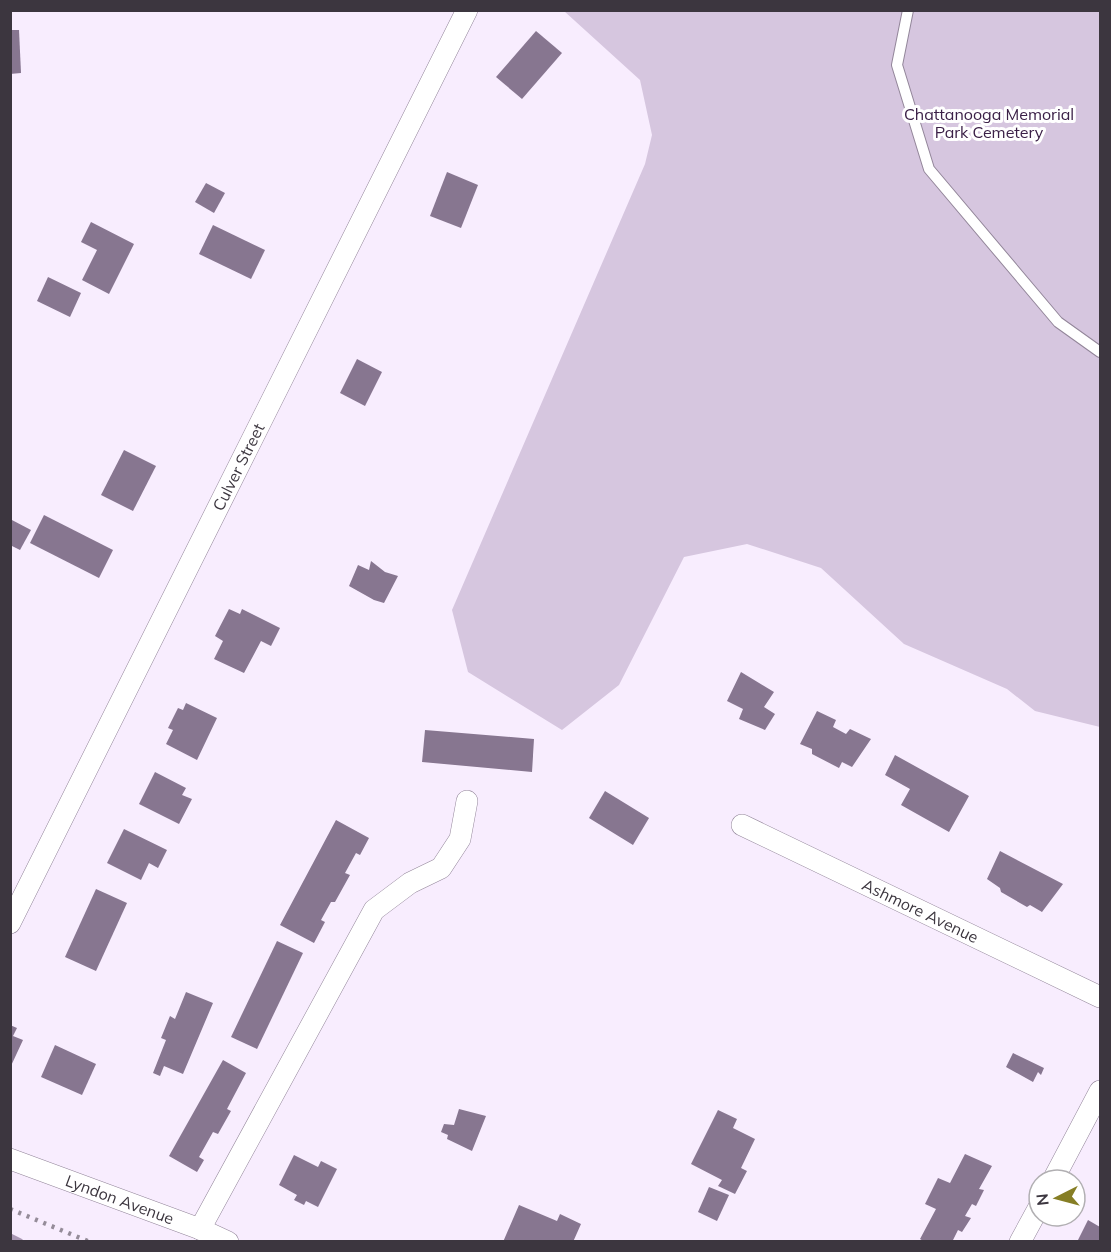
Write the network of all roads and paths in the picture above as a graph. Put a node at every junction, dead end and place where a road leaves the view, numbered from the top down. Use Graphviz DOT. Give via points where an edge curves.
graph roads {
  1 [pos="467,10"];
  2 [pos="908,10"];
  3 [pos="1101,352"];
  4 [pos="467,801"];
  5 [pos="741,825"];
  6 [pos="10,923"];
  7 [pos="1101,997"];
  8 [pos="1101,1091"];
  9 [pos="10,1159"];
  10 [pos="1059,1168"];
  11 [pos="1027,1228"];
  12 [pos="200,1229"];
  13 [pos="228,1242"];
  14 [pos="1020,1242"];
  1 -- 6 [label="street, Culver Street"];
  2 -- 3 [label="lane" via="897,65 929,169 1058,322"];
  4 -- 12 [label="street" via="460,839 441,868 410,883 374,910"];
  5 -- 7 [label="street, Ashmore Avenue"];
  8 -- 10 [label="street"];
  9 -- 12 [label="street, Lyndon Avenue"];
  11 -- 14 [label="street"];
  12 -- 13 [label="street, Lyndon Avenue"];
}
